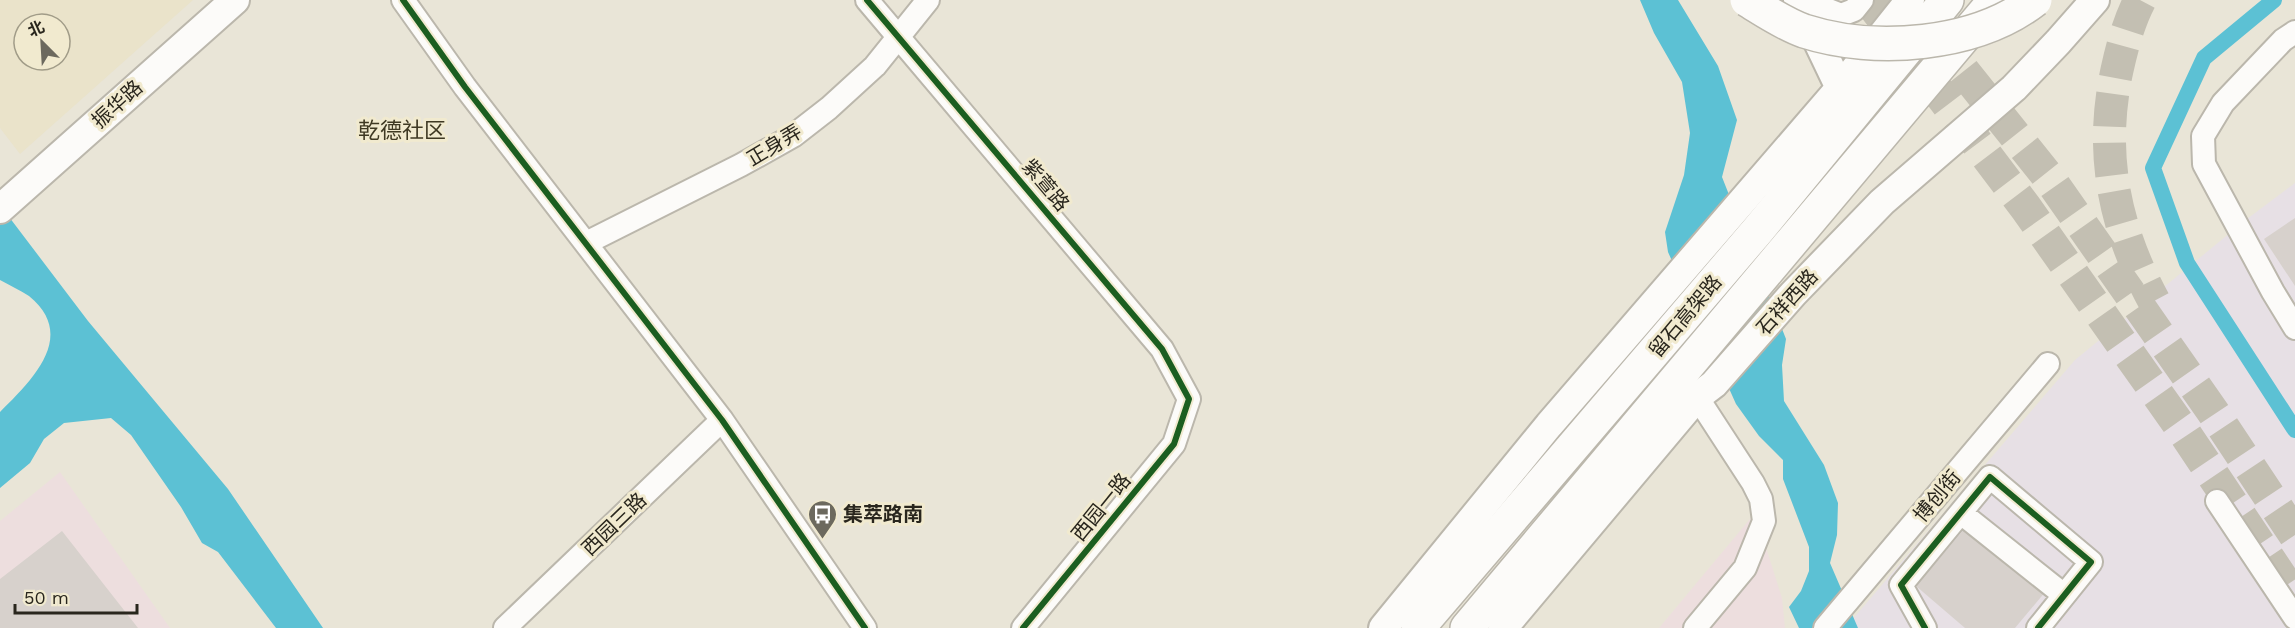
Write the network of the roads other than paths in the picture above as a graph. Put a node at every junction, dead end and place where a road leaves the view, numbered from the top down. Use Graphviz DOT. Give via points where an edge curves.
graph roads {
  1 [pos="206,0"];
  2 [pos="235,0"];
  3 [pos="404,0"];
  4 [pos="867,0"];
  5 [pos="928,0"];
  6 [pos="1747,0"];
  7 [pos="1798,0"];
  8 [pos="1814,0"];
  9 [pos="1862,0"];
  10 [pos="1910,0"];
  11 [pos="1947,0"];
  12 [pos="1995,0"];
  13 [pos="2035,0"];
  14 [pos="2095,0"];
  15 [pos="2295,32"];
  16 [pos="899,37"];
  17 [pos="1840,88"];
  18 [pos="14,179"];
  19 [pos="0,209"];
  20 [pos="1749,218"];
  21 [pos="586,243"];
  22 [pos="2295,328"];
  23 [pos="2049,364"];
  24 [pos="1702,380"];
  25 [pos="1189,399"];
  26 [pos="722,420"];
  27 [pos="1954,476"];
  28 [pos="1976,495"];
  29 [pos="2217,501"];
  30 [pos="1961,513"];
  31 [pos="2064,595"];
  32 [pos="2295,618"];
  33 [pos="506,628"];
  34 [pos="865,628"];
  35 [pos="1023,628"];
  36 [pos="1383,628"];
  37 [pos="1418,628"];
  38 [pos="1467,628"];
  39 [pos="1503,628"];
  40 [pos="1695,628"];
  41 [pos="1825,628"];
  42 [pos="1925,628"];
  43 [pos="2037,628"];
  1 -- 18 [label="main road, 振华路"];
  2 -- 18 [label="main road, 振华路"];
  3 -- 21 [label="street" via="465,87"];
  4 -- 16 [label="street, 紫萱路"];
  5 -- 16 [label="street, 正身弄"];
  6 -- 13 [label="highway, bridge" via="1804,30 1859,42 1892,43 1958,35 1991,25"];
  7 -- 17 [label="main road"];
  8 -- 9 [label="street" via="1841,15 1854,10"];
  10 -- 17 [label="main road"];
  11 -- 20 [label="highway, 留石高架路"];
  12 -- 24 [label="highway, 留石高架路" via="1786,252"];
  14 -- 24 [label="main road, 石祥西路" via="2014,88 1881,202 1793,294"];
  15 -- 22 [label="street" via="2223,103 2203,136 2204,164"];
  16 -- 21 [label="street, 正身弄" via="830,108 793,136"];
  16 -- 25 [label="street, 紫萱路" via="1162,349"];
  17 -- 20 [label="main road"];
  18 -- 19 [label="main road, 振华路"];
  20 -- 36 [label="main road" via="1669,285"];
  20 -- 37 [label="highway, 留石高架路" via="1679,324"];
  21 -- 26 [label="street"];
  23 -- 27 [label="street, 博创街"];
  24 -- 38 [label="highway, 留石高架路"];
  24 -- 39 [label="main road, 石祥西路"];
  24 -- 40 [label="street" via="1761,499 1764,521 1745,568"];
  25 -- 35 [label="street, 西园一路" via="1174,444"];
  26 -- 33 [label="street, 西园三路"];
  26 -- 34 [label="street"];
  27 -- 28 [label="street"];
  27 -- 41 [label="street, 博创街"];
  28 -- 30 [label="street"];
  28 -- 31 [label="street" via="1990,477 2091,562"];
  29 -- 32 [label="street"];
  30 -- 31 [label="street"];
  30 -- 42 [label="street" via="1901,585"];
  31 -- 43 [label="street"];
}
